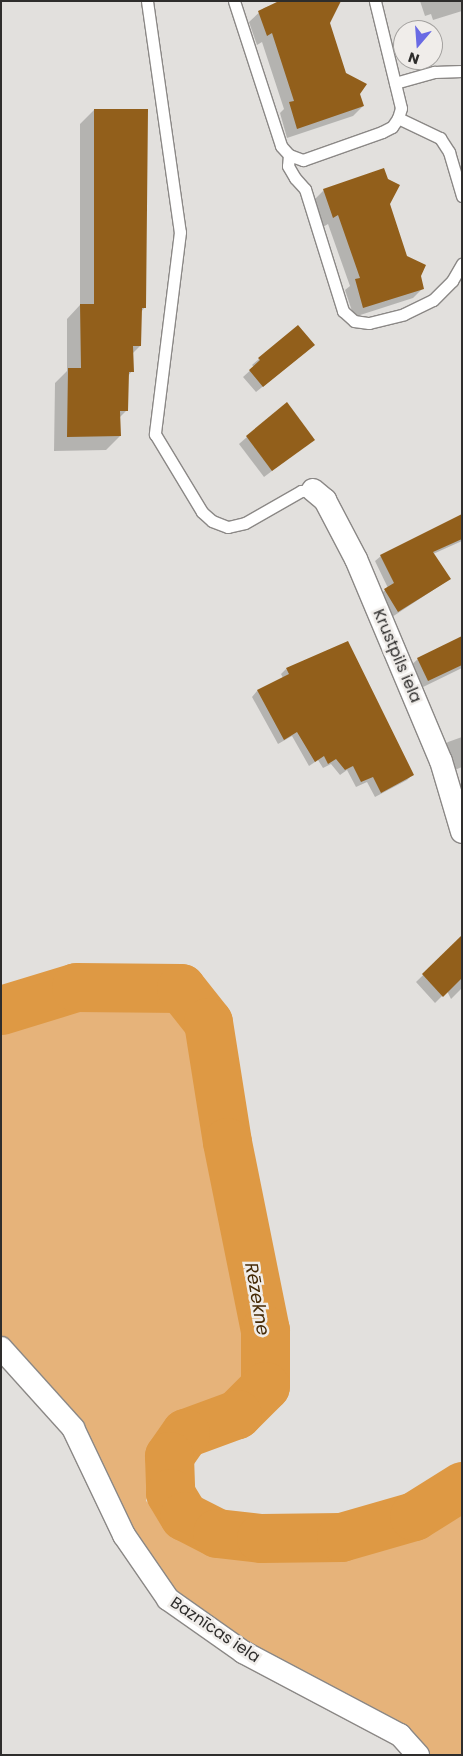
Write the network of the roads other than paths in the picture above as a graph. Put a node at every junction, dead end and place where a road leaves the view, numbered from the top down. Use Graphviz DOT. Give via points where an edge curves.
graph roads {
  1 [pos="148,1"];
  2 [pos="234,1"];
  3 [pos="375,1"];
  4 [pos="462,71"];
  5 [pos="395,83"];
  6 [pos="398,118"];
  7 [pos="289,155"];
  8 [pos="462,196"];
  9 [pos="462,264"];
  10 [pos="312,490"];
  11 [pos="462,832"];
  12 [pos="1,1348"];
  13 [pos="418,1755"];
  1 -- 10 [label="lane" via="180,232 155,434 202,512 212,521 228,527 245,523 301,491"];
  2 -- 7 [label="lane" via="281,146"];
  3 -- 5 [label="lane"];
  4 -- 5 [label="lane" via="434,72"];
  5 -- 6 [label="lane" via="401,108"];
  6 -- 7 [label="lane" via="392,127 382,132 303,160"];
  6 -- 8 [label="lane" via="440,138 449,152"];
  7 -- 9 [label="lane" via="288,166 306,190 343,311 354,321 369,322 404,314 433,300 452,281"];
  10 -- 11 [label="street, Krustpils iela" via="325,500 356,559 441,761"];
  12 -- 13 [label="street, Baznīcas iela" via="73,1428 124,1535 168,1599 243,1652 400,1734"];
}
